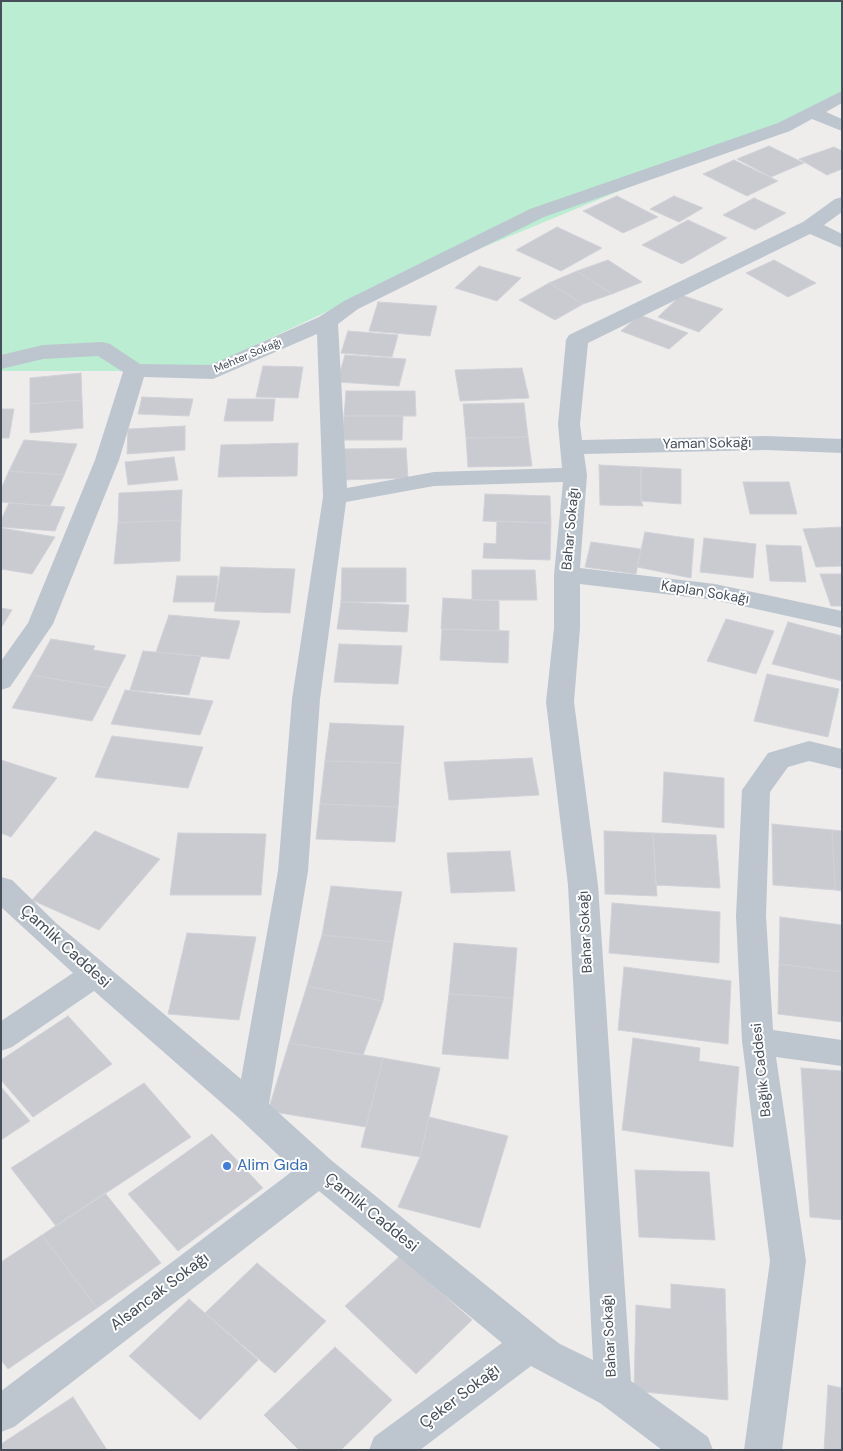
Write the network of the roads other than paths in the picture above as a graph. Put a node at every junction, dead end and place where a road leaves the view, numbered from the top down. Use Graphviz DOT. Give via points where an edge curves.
graph roads {
  1 [pos="842,96"];
  2 [pos="812,112"];
  3 [pos="842,126"];
  4 [pos="842,203"];
  5 [pos="810,226"];
  6 [pos="842,242"];
  7 [pos="327,322"];
  8 [pos="1,362"];
  9 [pos="135,370"];
  10 [pos="842,446"];
  11 [pos="573,447"];
  12 [pos="575,475"];
  13 [pos="335,497"];
  14 [pos="567,574"];
  15 [pos="842,620"];
  16 [pos="1,681"];
  17 [pos="842,759"];
  18 [pos="1,888"];
  19 [pos="95,974"];
  20 [pos="1,1038"];
  21 [pos="758,1041"];
  22 [pos="842,1053"];
  23 [pos="252,1108"];
  24 [pos="319,1171"];
  25 [pos="531,1344"];
  26 [pos="613,1390"];
  27 [pos="1,1414"];
  28 [pos="388,1450"];
  29 [pos="694,1450"];
  30 [pos="763,1450"];
  1 -- 2 [label="street, Mehter Sokağı"];
  2 -- 3 [label="street"];
  2 -- 7 [label="street, Mehter Sokağı" via="784,127 537,213 351,305"];
  4 -- 5 [label="street, Bahar Sokağı"];
  5 -- 6 [label="street"];
  5 -- 11 [label="street, Bahar Sokağı" via="577,340 568,424"];
  7 -- 9 [label="street, Mehter Sokağı" via="213,372"];
  7 -- 13 [label="street"];
  8 -- 9 [label="street" via="43,352 102,349"];
  9 -- 16 [label="street" via="107,460 40,624"];
  10 -- 11 [label="street, Yaman Sokağı" via="766,443"];
  11 -- 12 [label="street, Bahar Sokağı"];
  12 -- 13 [label="street, Bahar Sokağı" via="434,479"];
  12 -- 14 [label="street, Bahar Sokağı"];
  13 -- 23 [label="street" via="306,699 293,871"];
  14 -- 15 [label="street, Kaplan Sokağı" via="715,592"];
  14 -- 26 [label="street, Bahar Sokağı" via="567,628 560,702 583,885"];
  17 -- 21 [label="street, Bağlık Caddesi" via="809,751 778,760 756,790 751,916"];
  18 -- 19 [label="street, Çamlık Caddesi" via="44,931"];
  19 -- 20 [label="street"];
  19 -- 23 [label="street, Çamlık Caddesi"];
  21 -- 22 [label="street"];
  21 -- 30 [label="street, Bağlık Caddesi" via="788,1261"];
  23 -- 24 [label="street, Çamlık Caddesi"];
  24 -- 25 [label="street, Çamlık Caddesi"];
  24 -- 27 [label="street, Alsancak Sokağı"];
  25 -- 26 [label="street, Çamlık Caddesi" via="547,1356"];
  25 -- 28 [label="street, Çeker Sokağı"];
  26 -- 29 [label="street, Çamlık Caddesi"];
}
